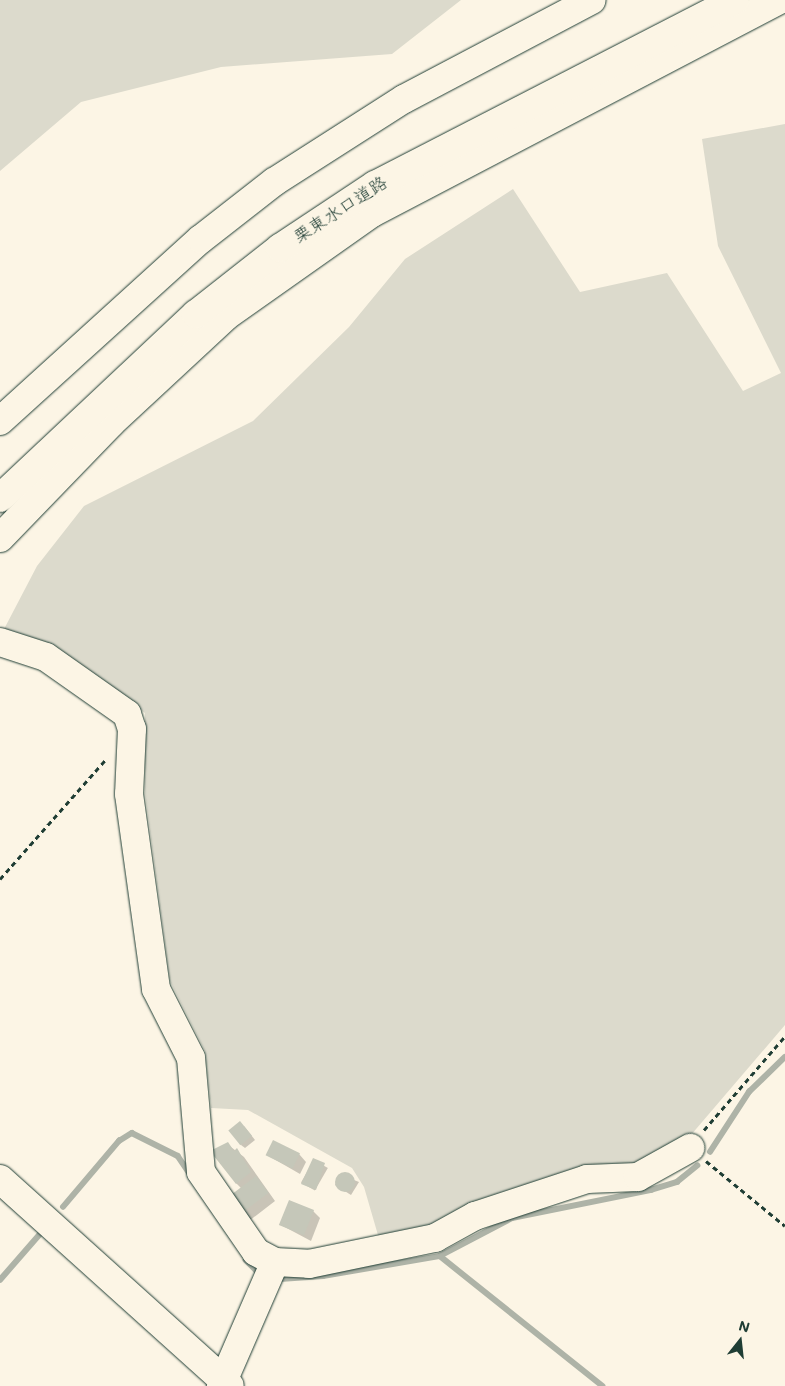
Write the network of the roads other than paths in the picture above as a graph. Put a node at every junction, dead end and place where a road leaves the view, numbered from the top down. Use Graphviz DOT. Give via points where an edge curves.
graph roads {
  1 [pos="592,0"];
  2 [pos="735,0"];
  3 [pos="780,0"];
  4 [pos="0,421"];
  5 [pos="0,498"];
  6 [pos="0,538"];
  7 [pos="0,642"];
  8 [pos="690,1148"];
  9 [pos="0,1179"];
  10 [pos="275,1262"];
  11 [pos="225,1384"];
  1 -- 4 [label="main road" via="404,99 274,182 201,239"];
  2 -- 5 [label="main road, 栗東水口道路" via="375,185 280,248 196,314"];
  3 -- 6 [label="main road" via="372,213 226,316 111,423"];
  7 -- 10 [label="main road" via="46,657 127,714 132,729 130,794 156,989 191,1058 200,1172 256,1252"];
  8 -- 10 [label="main road" via="638,1177 587,1179 475,1216 435,1238 309,1264"];
  9 -- 11 [label="main road"];
  10 -- 11 [label="main road"];
}
